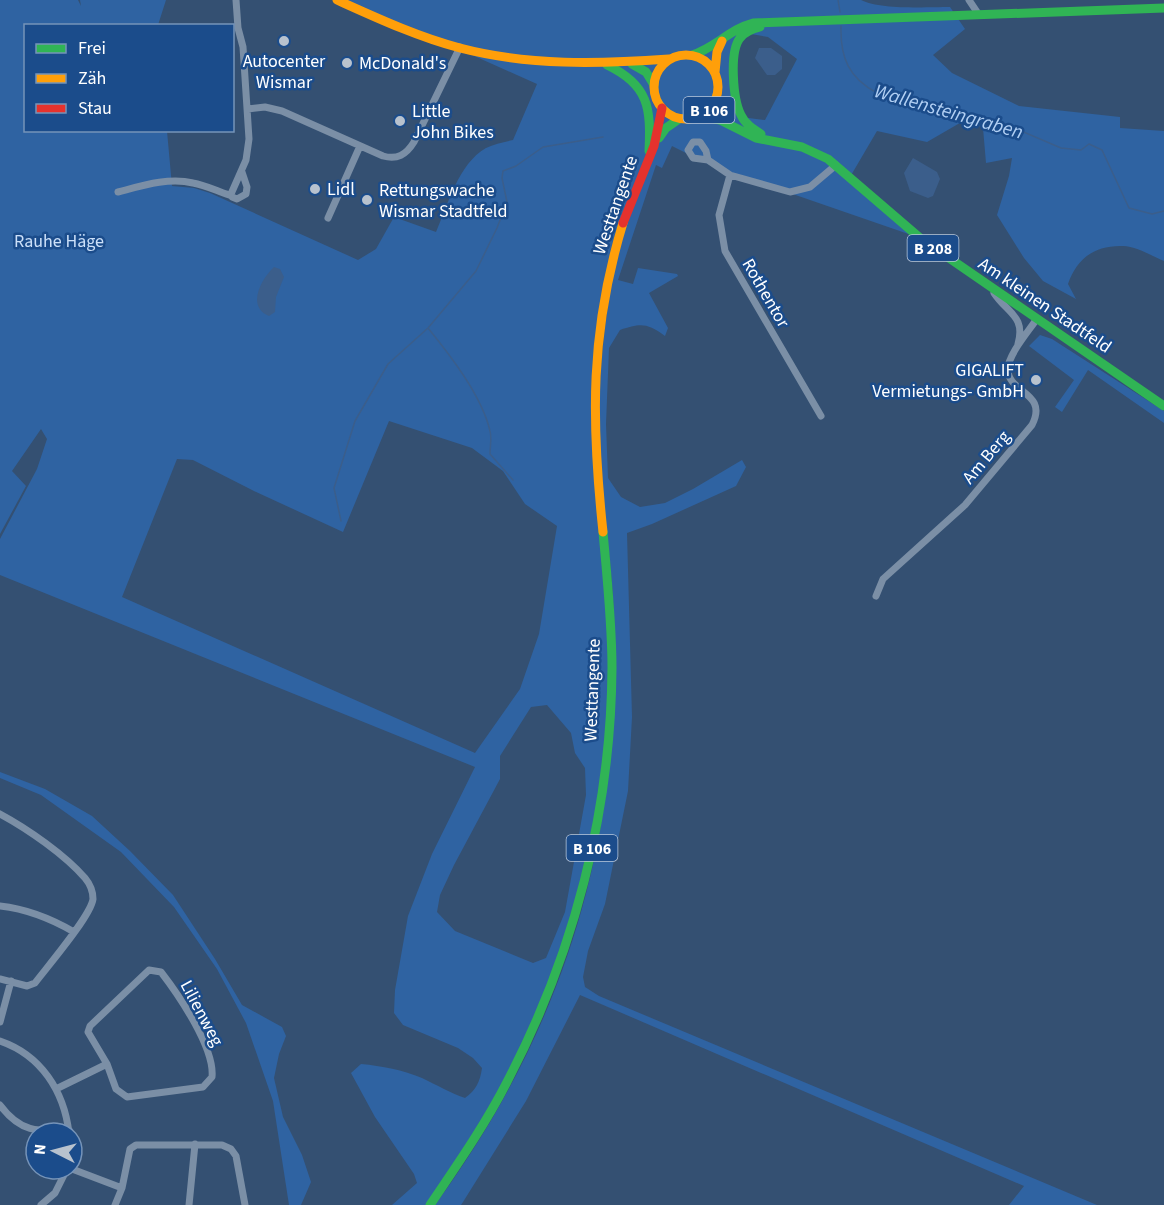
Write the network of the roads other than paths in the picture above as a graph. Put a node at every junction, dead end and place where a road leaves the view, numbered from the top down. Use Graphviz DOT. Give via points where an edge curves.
graph roads {
  1 [pos="236,0"];
  2 [pos="340,0"];
  3 [pos="969,0"];
  4 [pos="1164,8"];
  5 [pos="979,15"];
  6 [pos="773,22"];
  7 [pos="728,33"];
  8 [pos="460,47"];
  9 [pos="692,55"];
  10 [pos="669,59"];
  11 [pos="602,63"];
  12 [pos="627,63"];
  13 [pos="715,72"];
  14 [pos="654,85"];
  15 [pos="717,99"];
  16 [pos="662,108"];
  17 [pos="248,109"];
  18 [pos="702,116"];
  19 [pos="679,119"];
  20 [pos="736,129"];
  21 [pos="789,144"];
  22 [pos="360,146"];
  23 [pos="654,146"];
  24 [pos="649,158"];
  25 [pos="708,160"];
  26 [pos="836,165"];
  27 [pos="242,170"];
  28 [pos="730,175"];
  29 [pos="118,192"];
  30 [pos="231,194"];
  31 [pos="327,218"];
  32 [pos="992,289"];
  33 [pos="1036,320"];
  34 [pos="1016,350"];
  35 [pos="1164,406"];
  36 [pos="821,416"];
  37 [pos="876,596"];
  38 [pos="0,814"];
  39 [pos="0,906"];
  40 [pos="74,932"];
  41 [pos="0,979"];
  42 [pos="11,981"];
  43 [pos="0,1022"];
  44 [pos="0,1041"];
  45 [pos="107,1064"];
  46 [pos="56,1089"];
  47 [pos="0,1105"];
  48 [pos="66,1121"];
  49 [pos="24,1126"];
  50 [pos="195,1144"];
  51 [pos="84,1174"];
  52 [pos="61,1181"];
  53 [pos="122,1188"];
  54 [pos="40,1205"];
  55 [pos="115,1205"];
  56 [pos="189,1205"];
  57 [pos="245,1205"];
  58 [pos="430,1205"];
  1 -- 17 [label="street"];
  2 -- 8 [label="main road"];
  3 -- 5 [label="street"];
  4 -- 5 [label="main road, B 106"];
  5 -- 6 [label="main road, B 106"];
  6 -- 7 [label="main road, B 106" via="746,24"];
  6 -- 21 [label="main road, B 106" via="748,30 738,42 734,55 735,98 741,117 751,129"];
  7 -- 9 [label="main road, B 106" via="711,48"];
  7 -- 13 [label="main road, B 106" via="717,52"];
  8 -- 11 [label="main road" via="537,61"];
  8 -- 22 [label="street" via="408,152 388,157"];
  9 -- 10 [label="main road, B 106"];
  9 -- 13 [label="main road, B 106" via="706,61"];
  10 -- 12 [label="main road"];
  10 -- 14 [label="main road" via="658,70"];
  11 -- 12 [label="main road"];
  11 -- 24 [label="main road" via="626,73 639,85 650,129"];
  12 -- 14 [label="main road" via="644,69"];
  13 -- 15 [label="main road, B 106" via="719,85"];
  14 -- 16 [label="main road, B 106" via="656,100"];
  15 -- 18 [label="main road, B 106"];
  15 -- 20 [label="main road" via="723,115"];
  16 -- 19 [label="main road, B 106"];
  16 -- 23 [label="main road, Westtangente / B 106"];
  17 -- 22 [label="street" via="282,111"];
  17 -- 27 [label="street" via="248,150"];
  18 -- 19 [label="main road, B 106"];
  18 -- 20 [label="main road, B 208"];
  19 -- 23 [label="main road, Westtangente / B 106" via="666,128"];
  20 -- 21 [label="main road, B 208" via="756,138"];
  21 -- 26 [label="main road, Am kleinen Stadtfeld / B 208" via="817,153"];
  22 -- 31 [label="street"];
  23 -- 24 [label="main road, Westtangente / B 106"];
  24 -- 58 [label="main road, Westtangente / B 106" via="617,244 596,356 595,455 612,668 598,819 576,916 534,1029 488,1120"];
  25 -- 28 [label="street"];
  26 -- 28 [label="street" via="810,187 794,192"];
  26 -- 32 [label="main road, Am kleinen Stadtfeld / B 208" via="920,238"];
  27 -- 30 [label="street"];
  27 -- 30 [label="street" via="246,194 237,199"];
  28 -- 36 [label="street, Rothentor" via="719,216 725,251"];
  29 -- 30 [label="street" via="177,181"];
  32 -- 33 [label="main road, Am kleinen Stadtfeld / B 208"];
  32 -- 34 [label="street" via="1019,324"];
  33 -- 34 [label="street, Am Berg"];
  33 -- 35 [label="main road, Am kleinen Stadtfeld / B 208"];
  34 -- 37 [label="street, Am Berg" via="1008,374 1035,403 1032,425 965,505 883,579"];
  38 -- 40 [label="street" via="56,852 87,879 93,901"];
  39 -- 40 [label="street" via="48,918"];
  40 -- 42 [label="street" via="35,983 27,986"];
  41 -- 42 [label="street"];
  42 -- 43 [label="street"];
  44 -- 46 [label="street" via="36,1062"];
  45 -- 45 [label="street, Lilienweg" via="116,1089 127,1097 203,1087 212,1077 212,1064 202,1038 161,972 149,970 90,1026 89,1036"];
  45 -- 46 [label="street"];
  46 -- 48 [label="street"];
  47 -- 49 [label="street" via="16,1124"];
  50 -- 53 [label="street" via="136,1145 130,1149"];
  50 -- 56 [label="street"];
  50 -- 57 [label="street" via="222,1145 237,1156"];
  51 -- 53 [label="street"];
  52 -- 54 [label="street"];
  53 -- 55 [label="street"];
}
